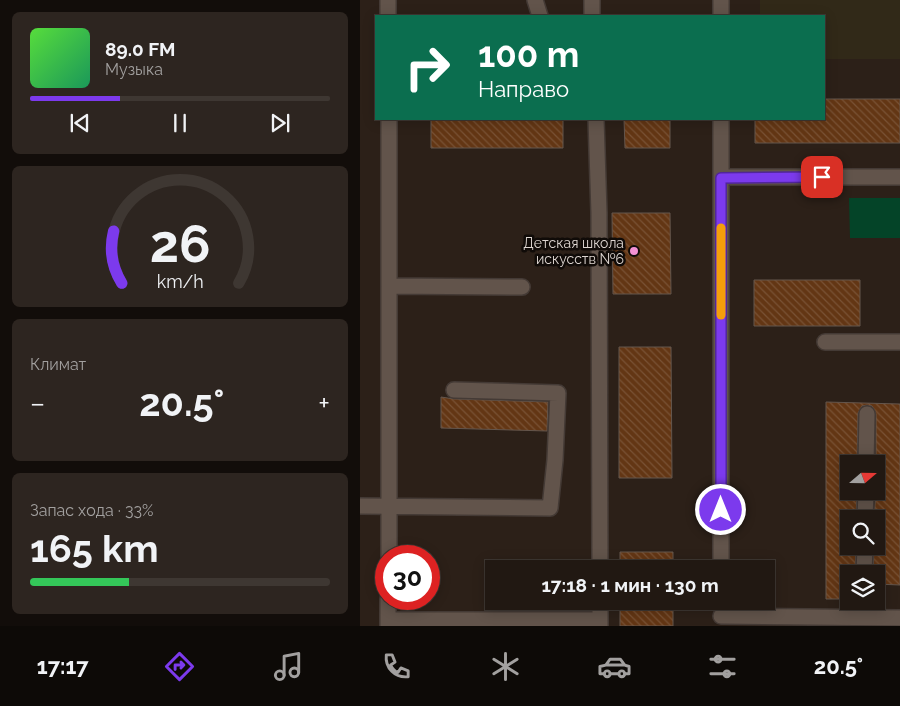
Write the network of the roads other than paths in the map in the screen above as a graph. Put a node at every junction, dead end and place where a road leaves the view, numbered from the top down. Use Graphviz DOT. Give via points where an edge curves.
graph roads {
  1 [pos="388,0"];
  2 [pos="535,0"];
  3 [pos="592,0"];
  4 [pos="721,0"];
  5 [pos="388,15"];
  6 [pos="540,15"];
  7 [pos="592,15"];
  8 [pos="721,15"];
  9 [pos="388,120"];
  10 [pos="596,120"];
  11 [pos="721,120"];
  12 [pos="900,177"];
  13 [pos="721,178"];
  14 [pos="389,286"];
  15 [pos="522,287"];
  16 [pos="825,342"];
  17 [pos="900,342"];
  18 [pos="454,390"];
  19 [pos="867,414"];
  20 [pos="866,455"];
  21 [pos="389,505"];
  22 [pos="360,506"];
  23 [pos="389,545"];
  24 [pos="600,560"];
  25 [pos="721,560"];
  26 [pos="388,610"];
  27 [pos="600,610"];
  28 [pos="864,610"];
  29 [pos="721,614"];
  30 [pos="864,617"];
  31 [pos="900,618"];
  32 [pos="388,623"];
  33 [pos="600,623"];
  1 -- 5 [label="street"];
  2 -- 6 [label="street"];
  3 -- 7 [label="street"];
  4 -- 8 [label="street"];
  9 -- 14 [label="street"];
  10 -- 24 [label="street"];
  11 -- 13 [label="street"];
  12 -- 13 [label="street"];
  13 -- 25 [label="street"];
  14 -- 15 [label="street"];
  14 -- 21 [label="street"];
  16 -- 17 [label="street"];
  18 -- 21 [label="street" via="558,393 550,508"];
  19 -- 20 [label="street"];
  21 -- 22 [label="street"];
  21 -- 23 [label="street"];
  26 -- 32 [label="street"];
  27 -- 33 [label="street"];
  28 -- 30 [label="street"];
  29 -- 30 [label="street"];
  30 -- 31 [label="street"];
  32 -- 33 [label="street"];
}
